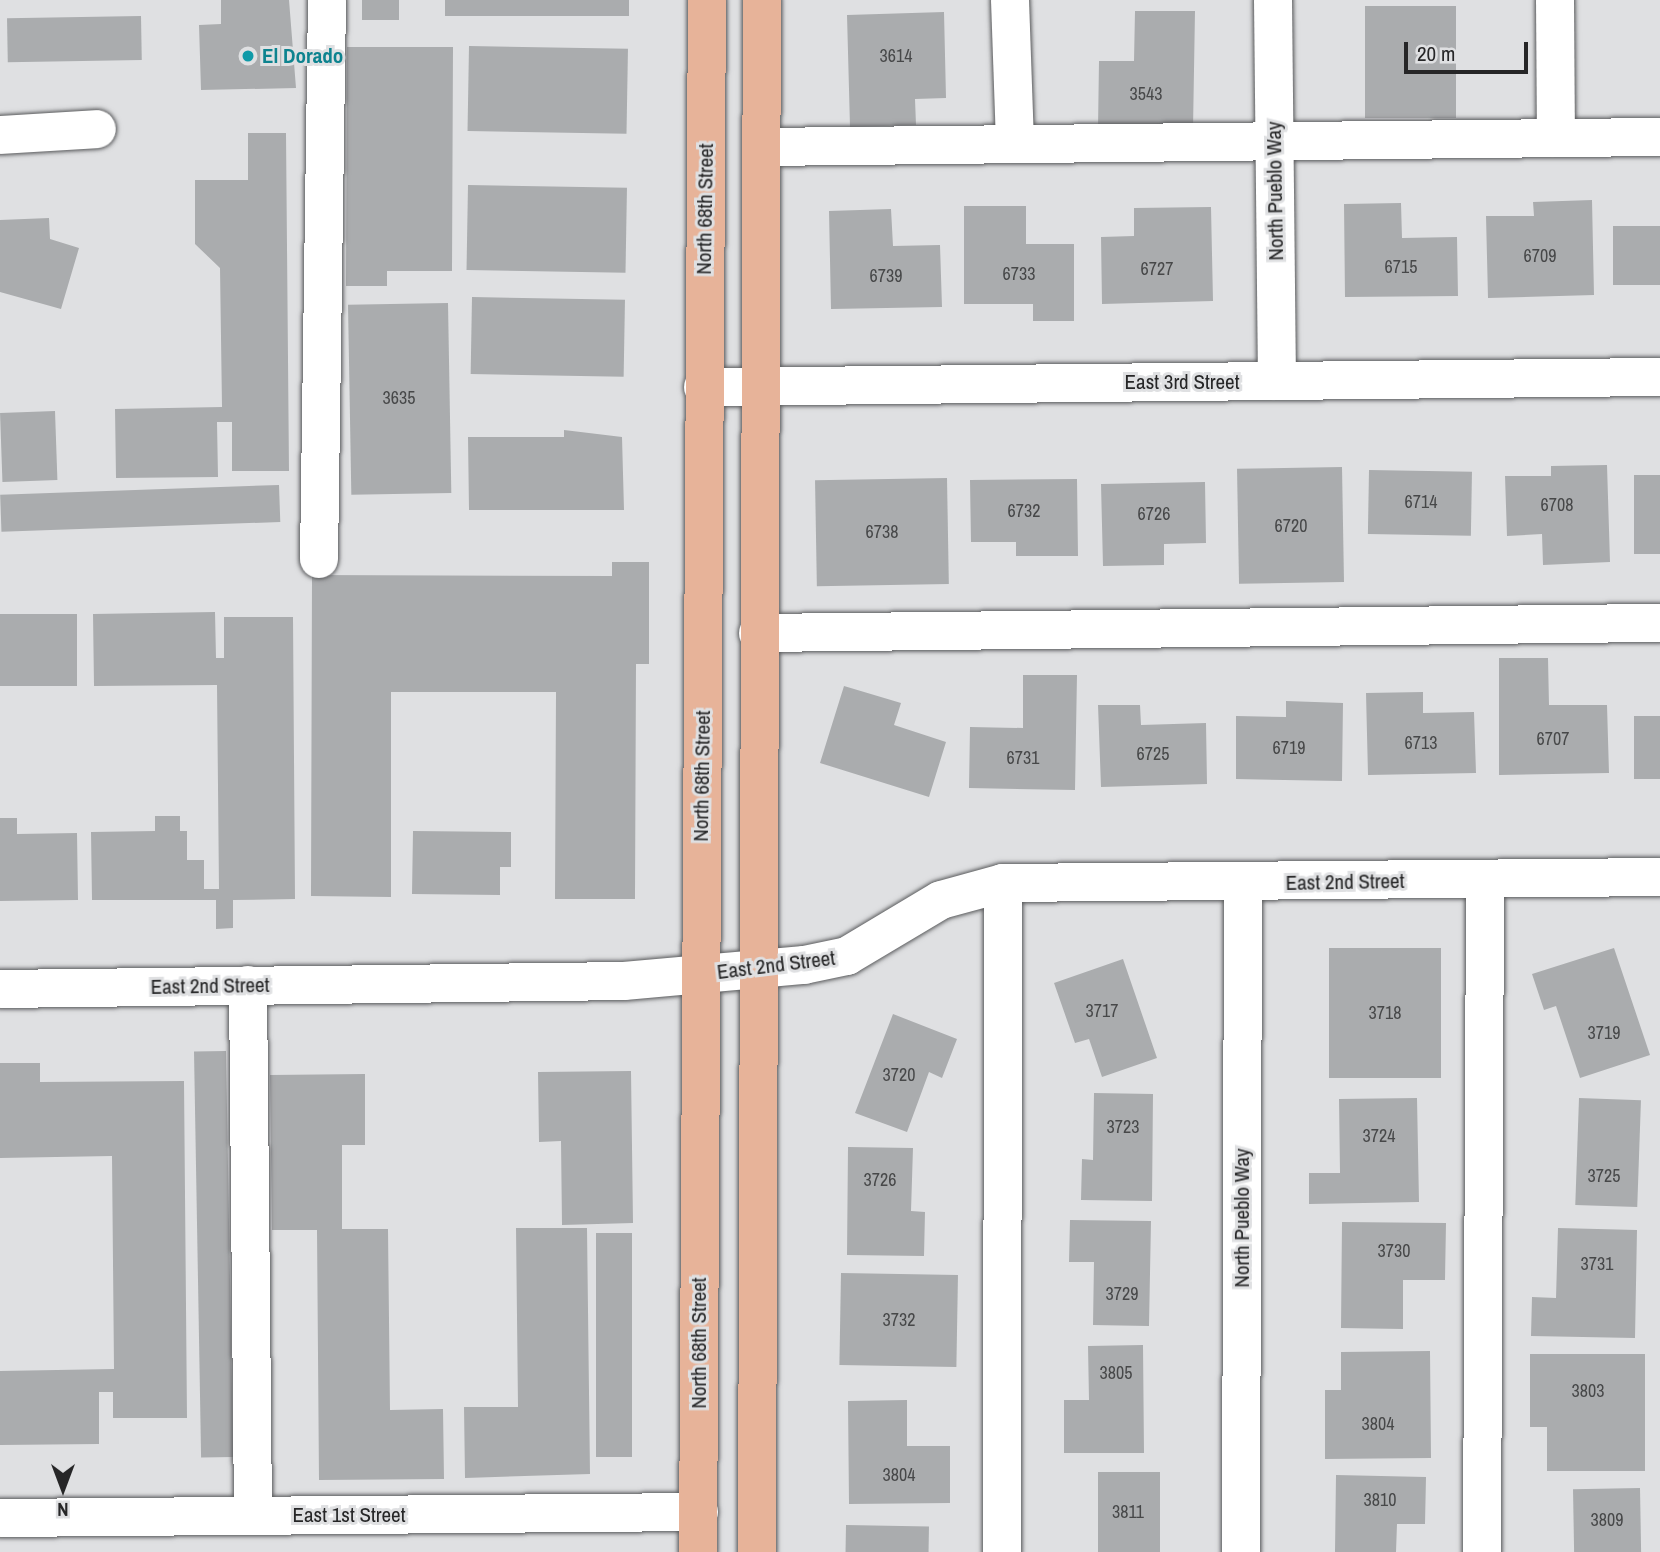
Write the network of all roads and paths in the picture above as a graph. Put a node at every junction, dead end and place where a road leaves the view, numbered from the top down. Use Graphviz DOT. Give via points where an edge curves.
graph roads {
  1 [pos="327,0"];
  2 [pos="707,0"];
  3 [pos="762,0"];
  4 [pos="1010,0"];
  5 [pos="1273,0"];
  6 [pos="1555,0"];
  7 [pos="97,129"];
  8 [pos="0,135"];
  9 [pos="1660,137"];
  10 [pos="1556,138"];
  11 [pos="1274,141"];
  12 [pos="1015,144"];
  13 [pos="761,147"];
  14 [pos="1660,377"];
  15 [pos="1277,381"];
  16 [pos="703,387"];
  17 [pos="762,387"];
  18 [pos="319,559"];
  19 [pos="1660,623"];
  20 [pos="758,633"];
  21 [pos="1660,877"];
  22 [pos="1485,879"];
  23 [pos="1003,883"];
  24 [pos="1243,883"];
  25 [pos="758,970"];
  26 [pos="700,974"];
  27 [pos="248,985"];
  28 [pos="0,989"];
  29 [pos="699,1512"];
  30 [pos="253,1516"];
  31 [pos="0,1518"];
  32 [pos="698,1552"];
  33 [pos="757,1552"];
  34 [pos="1002,1552"];
  35 [pos="1241,1552"];
  36 [pos="1482,1552"];
  1 -- 18 [label="street"];
  2 -- 16 [label="main road, North 68th Street"];
  3 -- 13 [label="main road"];
  4 -- 12 [label="street"];
  5 -- 11 [label="street, North Pueblo Way"];
  6 -- 10 [label="street"];
  7 -- 8 [label="street"];
  9 -- 10 [label="street"];
  10 -- 11 [label="street"];
  11 -- 12 [label="street"];
  11 -- 15 [label="street, North Pueblo Way"];
  12 -- 13 [label="street"];
  13 -- 17 [label="main road"];
  14 -- 15 [label="street, East 3rd Street"];
  15 -- 17 [label="street, East 3rd Street"];
  16 -- 17 [label="street, East 3rd Street"];
  16 -- 26 [label="main road, North 68th Street"];
  17 -- 20 [label="main road"];
  19 -- 20 [label="street"];
  20 -- 25 [label="main road"];
  21 -- 22 [label="street, East 2nd Street"];
  22 -- 24 [label="street, East 2nd Street"];
  22 -- 36 [label="street"];
  23 -- 24 [label="street, East 2nd Street"];
  23 -- 25 [label="street, East 2nd Street" via="941,900 847,956"];
  23 -- 34 [label="street"];
  24 -- 35 [label="street, North Pueblo Way"];
  25 -- 26 [label="street, East 2nd Street"];
  25 -- 33 [label="main road"];
  26 -- 27 [label="street, East 2nd Street" via="624,981"];
  26 -- 29 [label="main road, North 68th Street"];
  27 -- 28 [label="street, East 2nd Street"];
  27 -- 30 [label="street"];
  29 -- 30 [label="street, East 1st Street"];
  29 -- 32 [label="main road, North 68th Street"];
  30 -- 31 [label="street, East 1st Street"];
}
